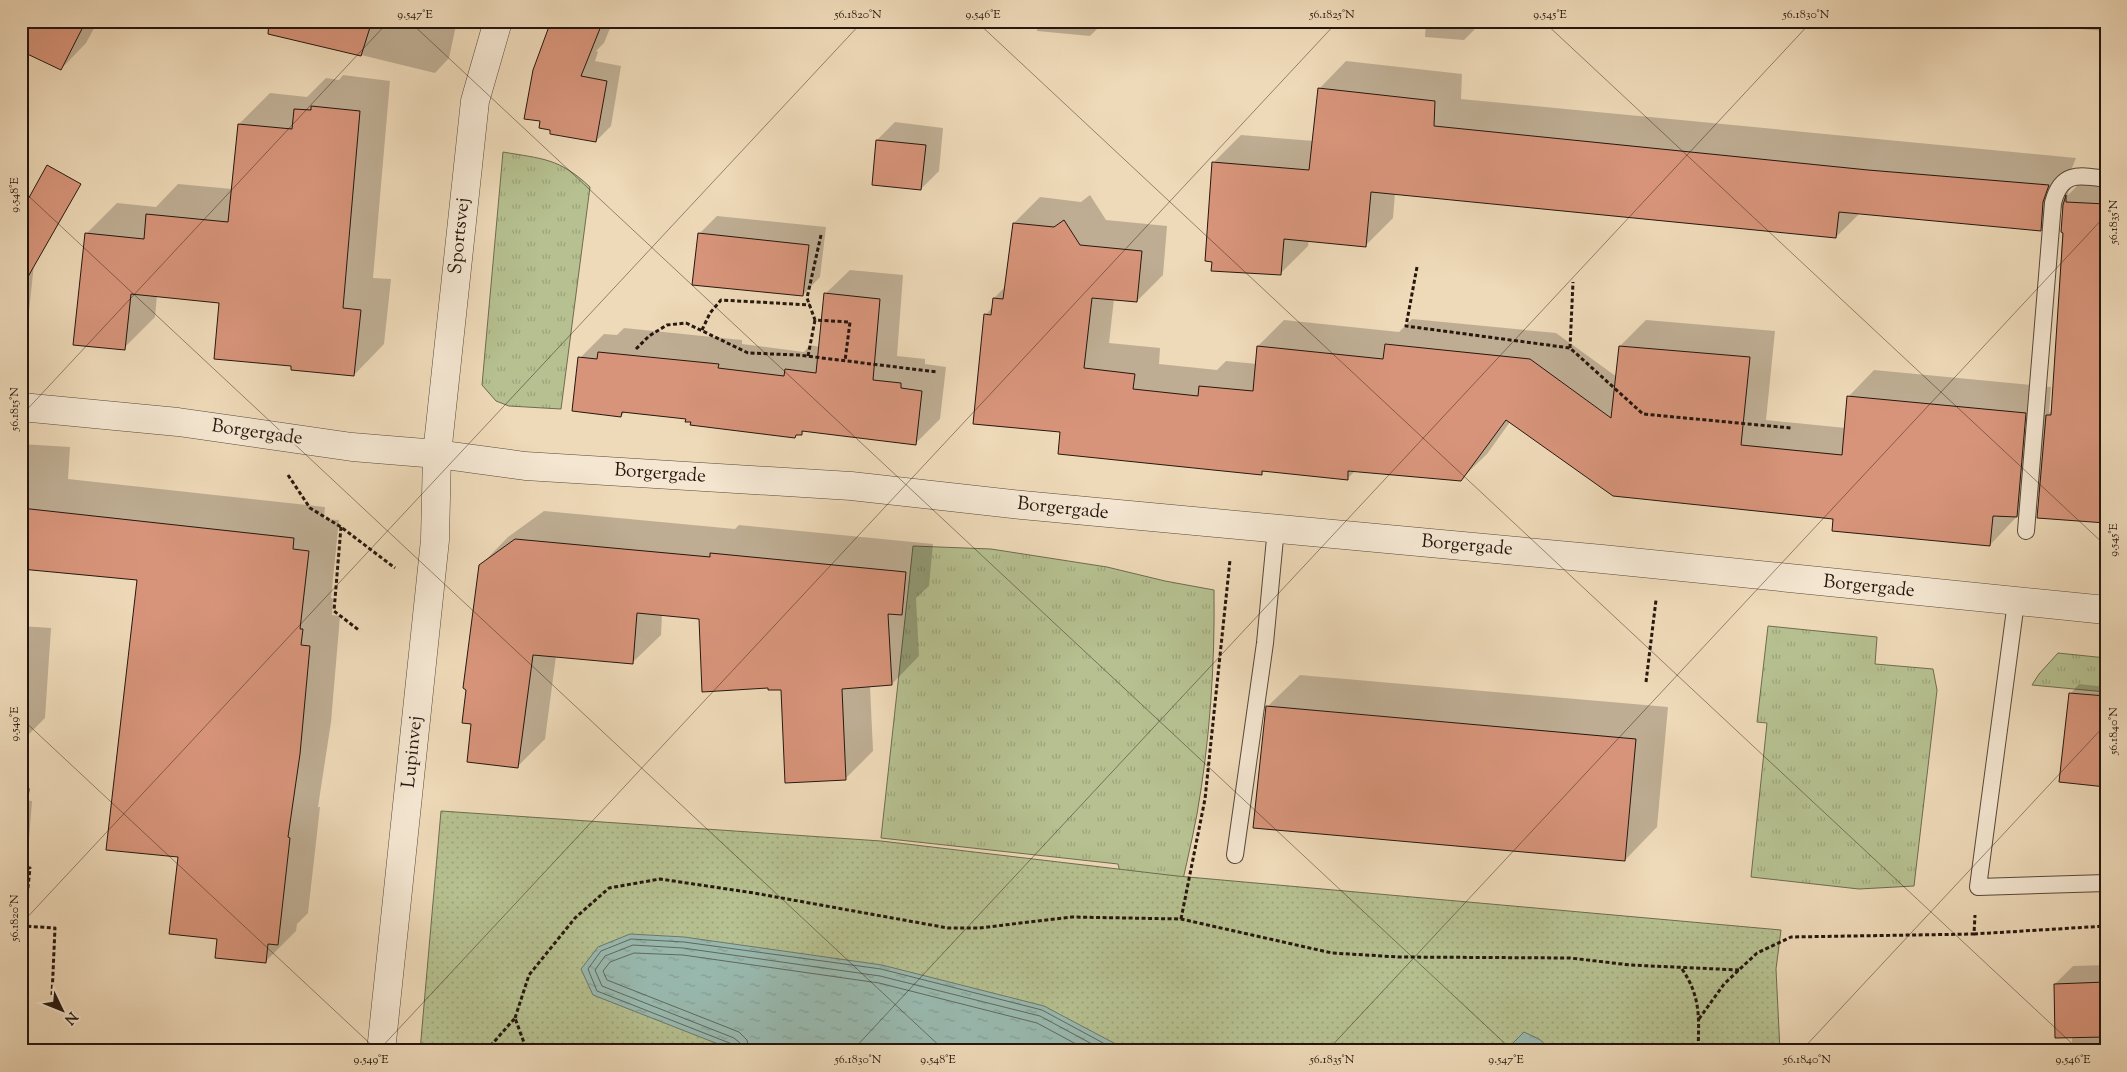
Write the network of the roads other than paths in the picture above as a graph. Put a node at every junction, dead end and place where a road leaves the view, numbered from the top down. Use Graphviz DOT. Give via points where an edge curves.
graph roads {
  1 [pos="498,21"];
  2 [pos="2106,178"];
  3 [pos="21,407"];
  4 [pos="438,454"];
  5 [pos="1276,528"];
  6 [pos="2026,530"];
  7 [pos="2016,602"];
  8 [pos="2106,610"];
  9 [pos="1235,854"];
  10 [pos="2106,883"];
  11 [pos="381,1051"];
  1 -- 4 [label="street, Sportsvej" via="475,101"];
  2 -- 6 [label="lane" via="2068,178 2056,192 2053,203"];
  3 -- 4 [label="street, Borgergade" via="178,422 352,447"];
  4 -- 5 [label="street, Borgergade" via="525,466 851,486"];
  4 -- 11 [label="street, Lupinvej" via="435,540"];
  5 -- 7 [label="street, Borgergade"];
  5 -- 9 [label="lane" via="1265,643"];
  7 -- 8 [label="street, Borgergade"];
  7 -- 10 [label="lane" via="1978,887"];
}
